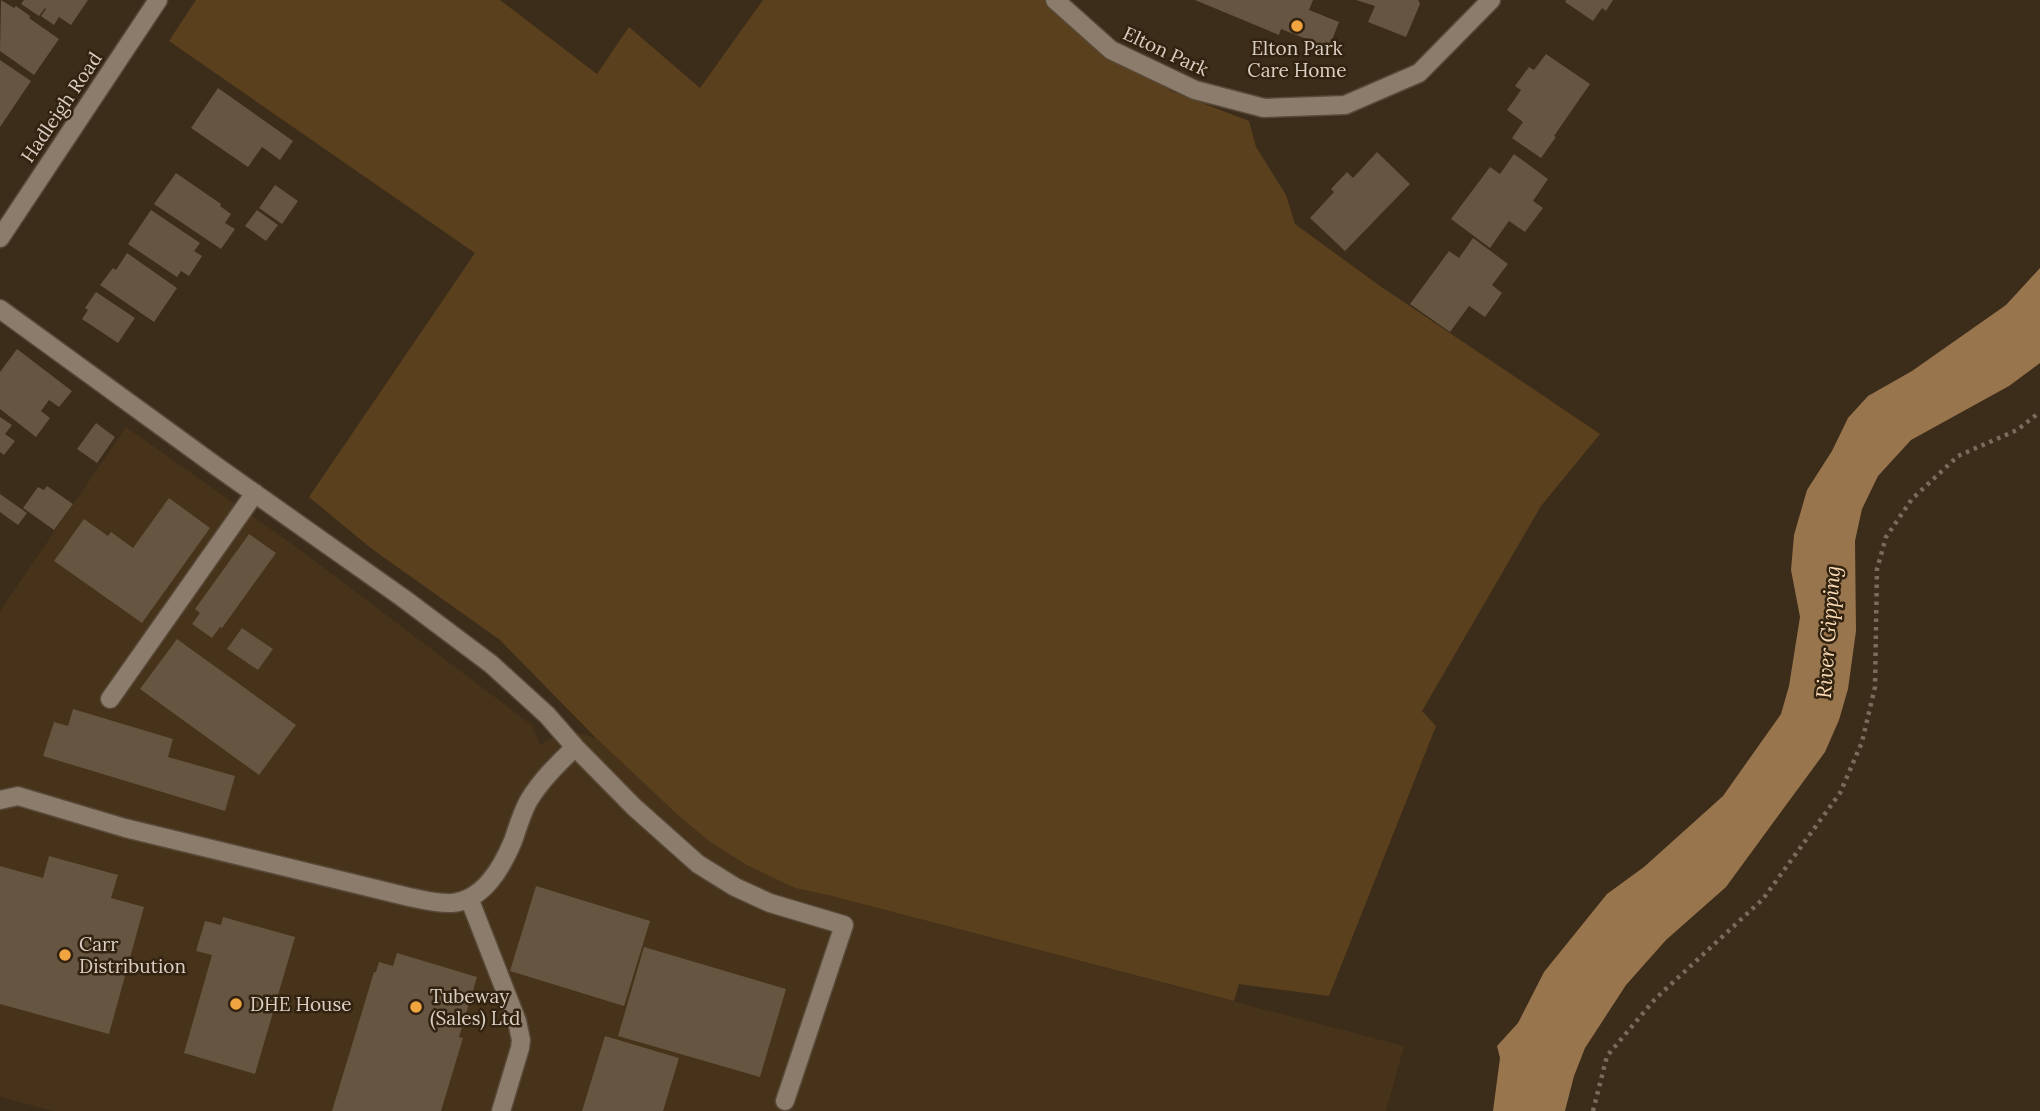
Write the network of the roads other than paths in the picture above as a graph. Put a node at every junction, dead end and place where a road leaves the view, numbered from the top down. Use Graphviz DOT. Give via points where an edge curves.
graph roads {
  1 [pos="158,0"];
  2 [pos="1055,0"];
  3 [pos="1491,0"];
  4 [pos="1,232"];
  5 [pos="0,309"];
  6 [pos="255,493"];
  7 [pos="110,699"];
  8 [pos="575,747"];
  9 [pos="9,798"];
  10 [pos="470,898"];
  11 [pos="785,1101"];
  12 [pos="501,1111"];
  1 -- 4 [label="street, Hadleigh Road"];
  2 -- 3 [label="street, Elton Park" via="1111,50 1195,90 1264,108 1345,105 1419,73"];
  5 -- 6 [label="street"];
  6 -- 7 [label="street"];
  6 -- 8 [label="street" via="481,657 519,688"];
  8 -- 10 [label="street" via="528,802 495,875"];
  8 -- 11 [label="street" via="698,864 770,903 844,925"];
  9 -- 10 [label="street" via="409,897 452,903"];
  10 -- 12 [label="street" via="521,1040"];
}
